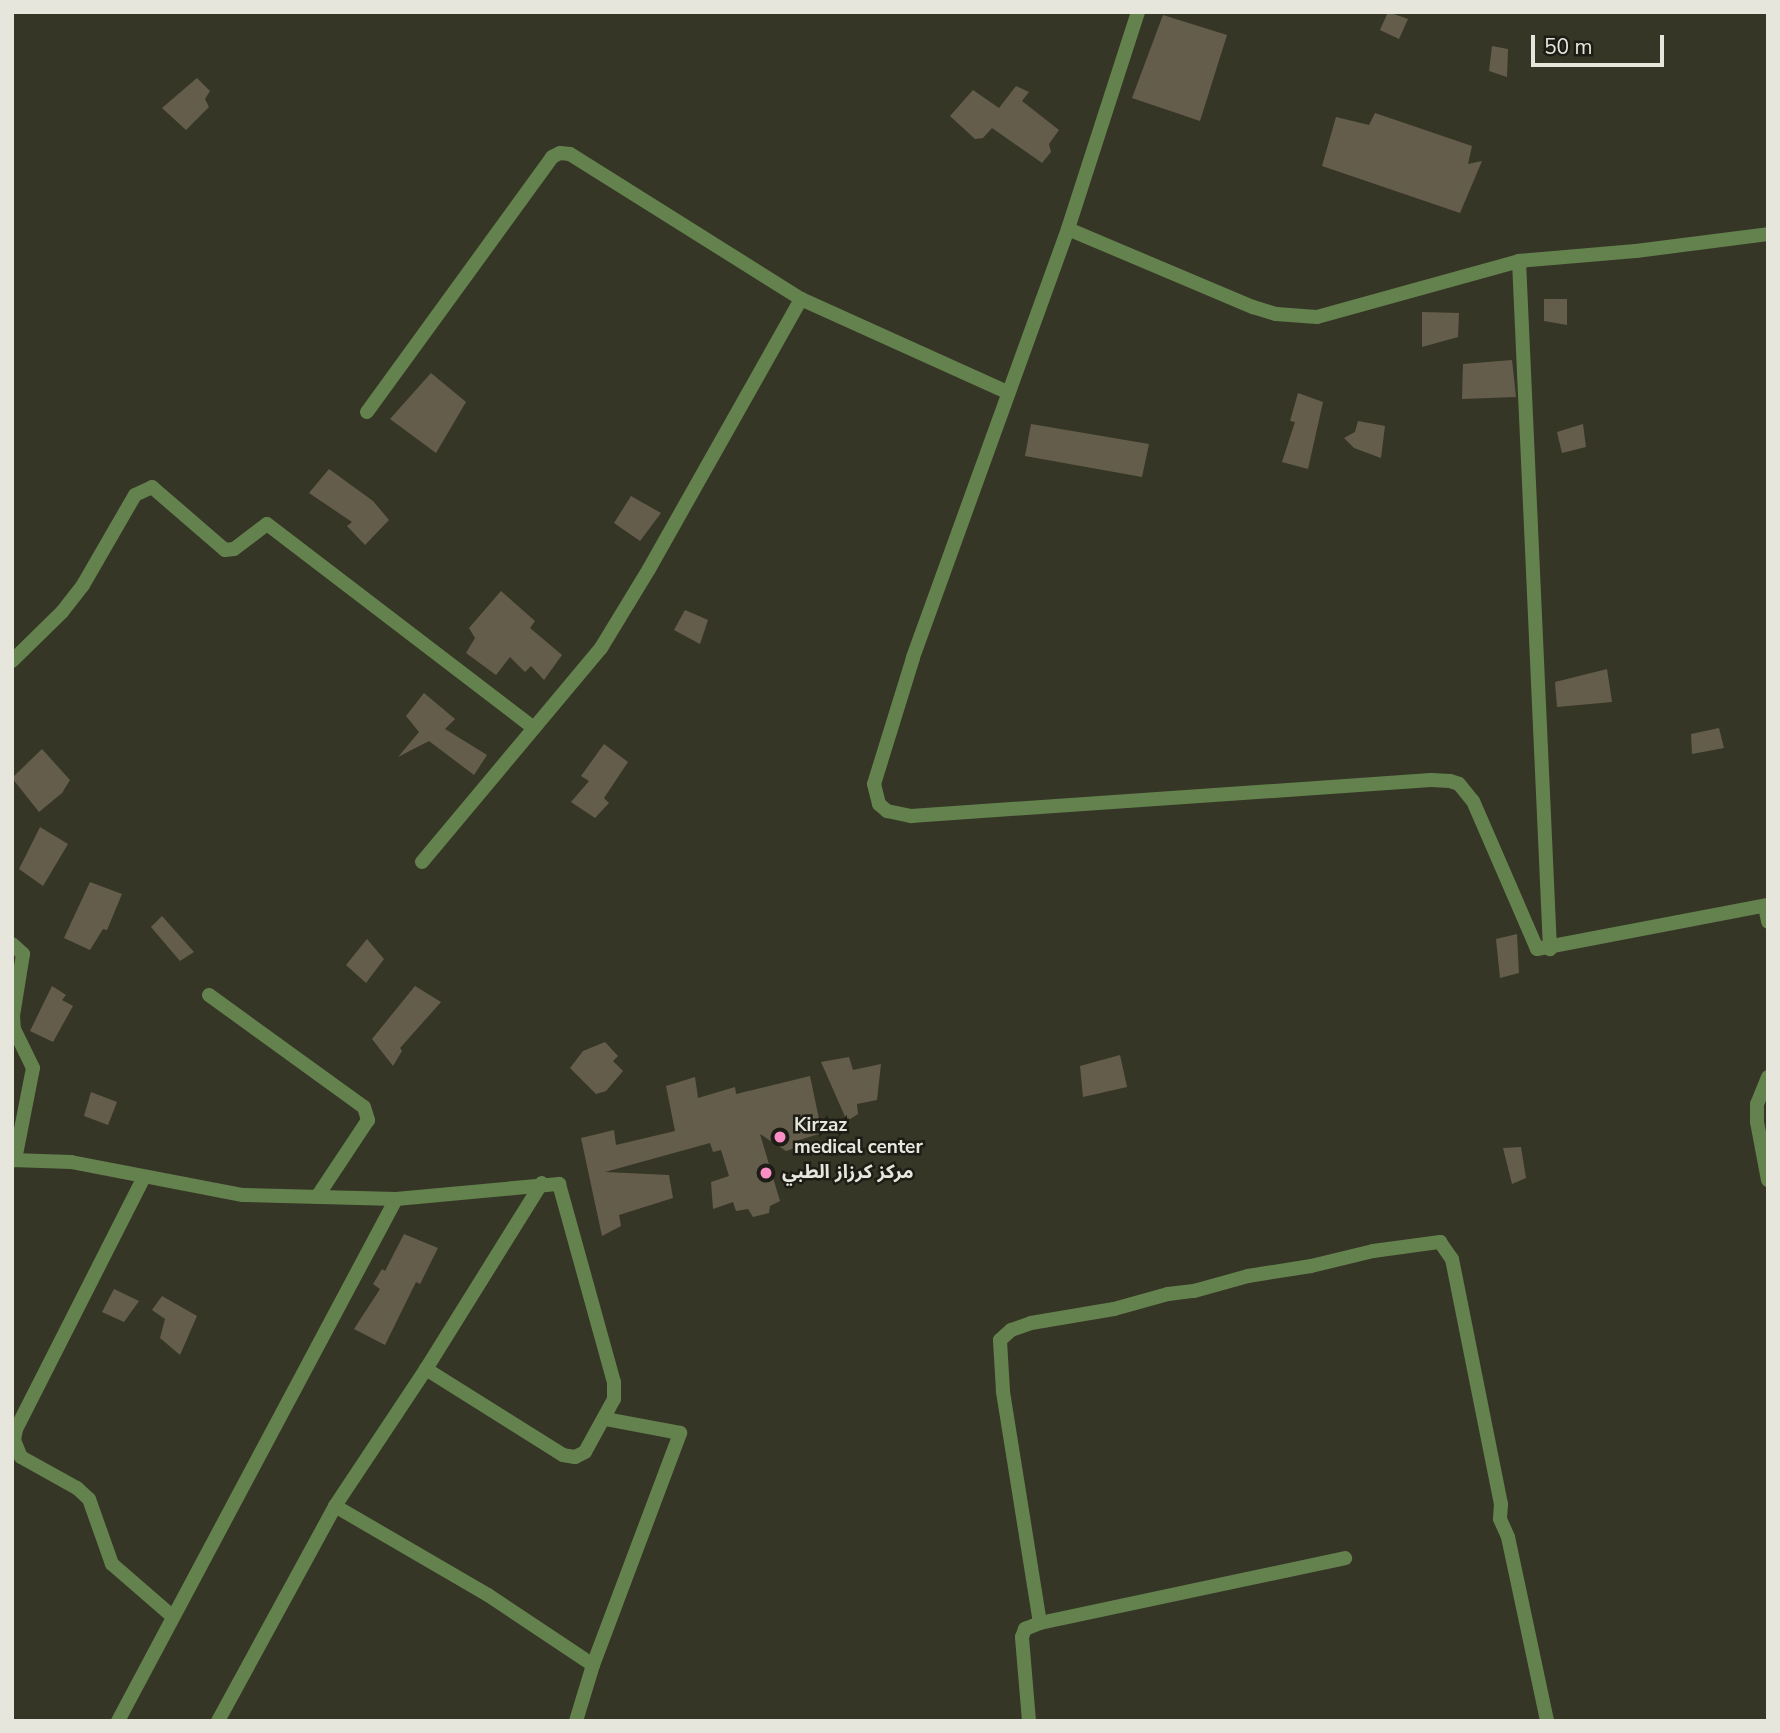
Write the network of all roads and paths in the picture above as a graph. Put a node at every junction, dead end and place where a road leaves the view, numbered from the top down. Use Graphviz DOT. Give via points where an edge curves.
graph roads {
  1 [pos="1138,12"];
  2 [pos="1068,229"];
  3 [pos="1768,234"];
  4 [pos="1519,261"];
  5 [pos="801,299"];
  6 [pos="1007,391"];
  7 [pos="368,412"];
  8 [pos="12,661"];
  9 [pos="534,728"];
  10 [pos="422,862"];
  11 [pos="1766,905"];
  12 [pos="1768,922"];
  13 [pos="12,944"];
  14 [pos="1550,948"];
  15 [pos="209,995"];
  16 [pos="1768,1077"];
  17 [pos="14,1160"];
  18 [pos="144,1177"];
  19 [pos="1768,1180"];
  20 [pos="542,1183"];
  21 [pos="317,1198"];
  22 [pos="396,1199"];
  23 [pos="426,1369"];
  24 [pos="606,1419"];
  25 [pos="335,1506"];
  26 [pos="1345,1558"];
  27 [pos="172,1616"];
  28 [pos="1041,1623"];
  29 [pos="593,1665"];
  30 [pos="118,1721"];
  31 [pos="218,1721"];
  32 [pos="576,1721"];
  33 [pos="1029,1721"];
  34 [pos="1547,1721"];
  1 -- 2 [label="street"];
  2 -- 4 [label="street" via="1241,303 1276,314 1317,317"];
  2 -- 6 [label="street"];
  3 -- 4 [label="street"];
  4 -- 14 [label="street"];
  5 -- 6 [label="street"];
  5 -- 7 [label="street" via="570,154 560,153 552,157"];
  5 -- 9 [label="street" via="601,648"];
  6 -- 14 [label="street" via="909,670 874,784 879,804 887,811 911,816 1450,781 1459,784 1473,801 1536,948"];
  8 -- 9 [label="street" via="62,612 83,585 135,495 152,487 225,550 234,549 267,524"];
  9 -- 10 [label="street"];
  11 -- 12 [label="street"];
  11 -- 14 [label="street"];
  13 -- 17 [label="street" via="23,954 14,1029 33,1068"];
  15 -- 21 [label="street" via="364,1107 368,1119"];
  16 -- 19 [label="street" via="1757,1104 1756,1122"];
  17 -- 18 [label="street" via="71,1162"];
  18 -- 21 [label="street" via="243,1195"];
  18 -- 27 [label="street" via="13,1440 21,1457 89,1499 112,1564"];
  20 -- 22 [label="street"];
  20 -- 23 [label="street"];
  20 -- 24 [label="street" via="559,1184 609,1364 614,1399"];
  21 -- 22 [label="street"];
  22 -- 27 [label="street"];
  23 -- 24 [label="street" via="563,1455 575,1457 585,1452"];
  23 -- 25 [label="street"];
  24 -- 29 [label="street" via="680,1433"];
  25 -- 29 [label="street" via="488,1595"];
  25 -- 31 [label="street"];
  26 -- 28 [label="street"];
  27 -- 30 [label="street"];
  28 -- 33 [label="street" via="1025,1629 1022,1637"];
  28 -- 34 [label="street" via="1003,1391 1000,1340 1031,1323 1373,1251 1440,1242 1452,1259 1501,1504 1500,1519 1508,1537"];
  29 -- 32 [label="street"];
}
